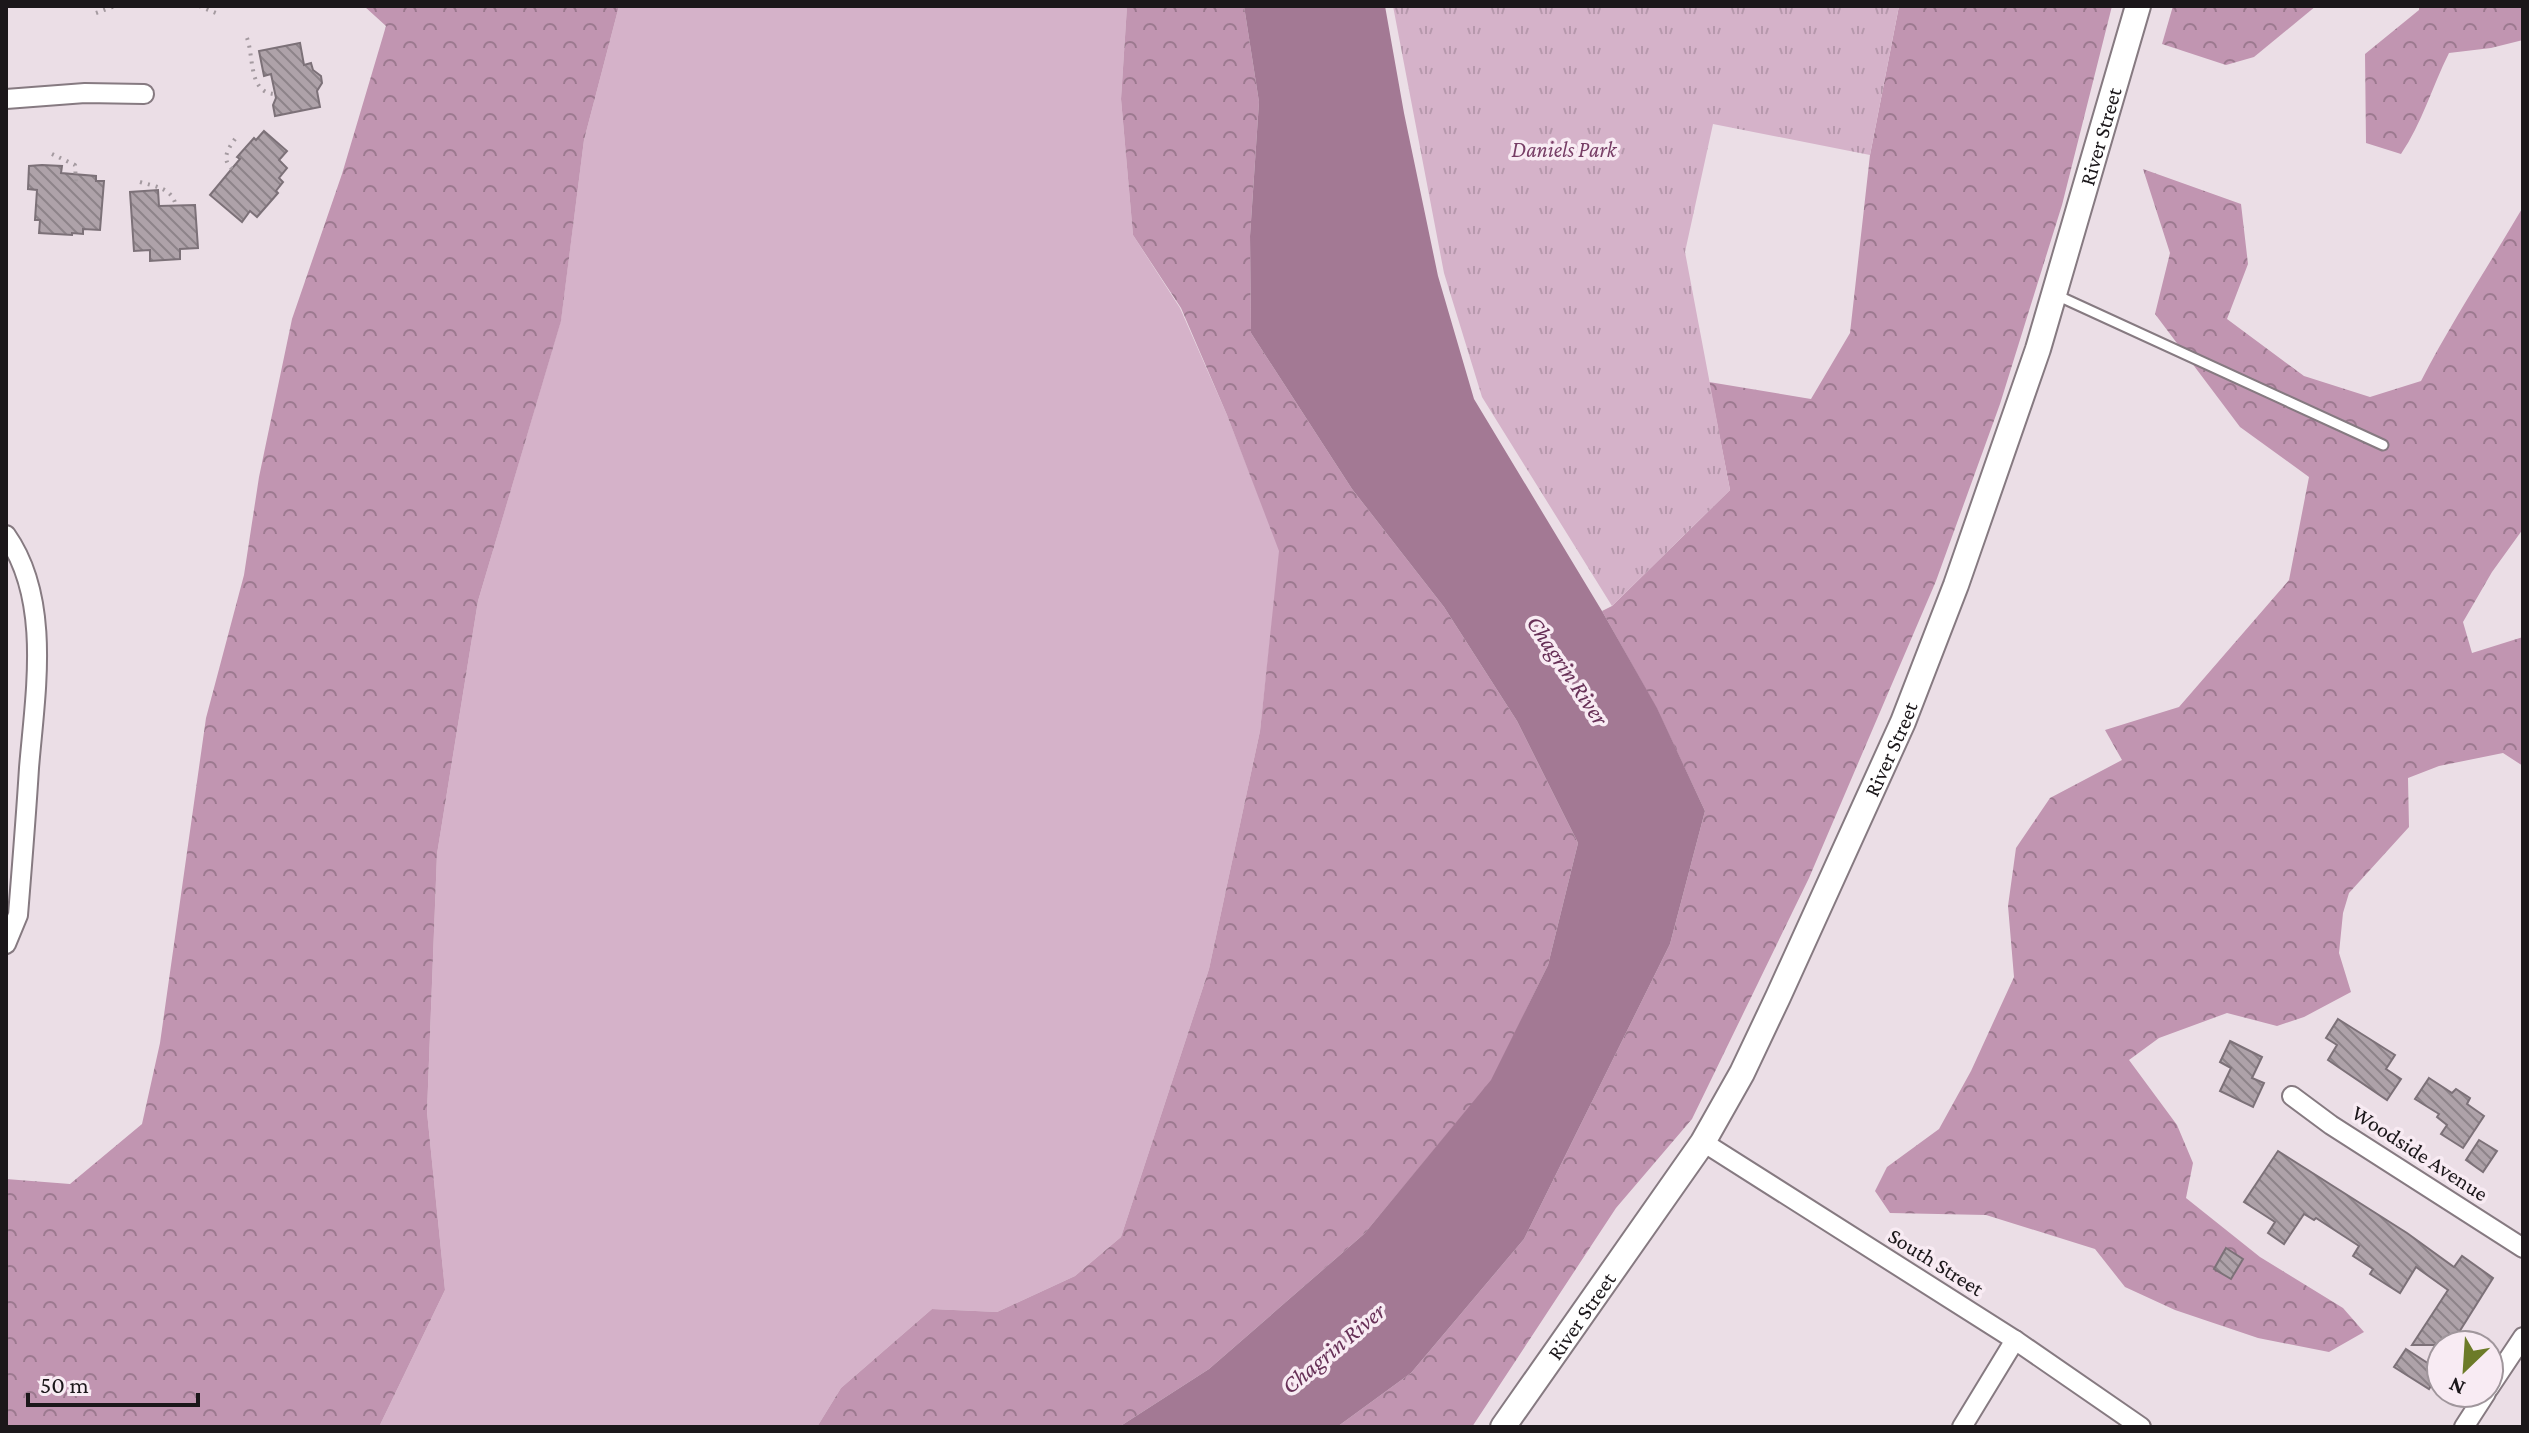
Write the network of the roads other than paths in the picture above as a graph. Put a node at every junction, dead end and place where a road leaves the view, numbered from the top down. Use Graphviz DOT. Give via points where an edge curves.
graph roads {
  1 [pos="2138,6"];
  2 [pos="144,94"];
  3 [pos="6,99"];
  4 [pos="2054,294"];
  5 [pos="2383,445"];
  6 [pos="6,535"];
  7 [pos="6,944"];
  8 [pos="2292,1096"];
  9 [pos="1703,1142"];
  10 [pos="2523,1248"];
  11 [pos="2523,1337"];
  12 [pos="2015,1340"];
  13 [pos="2505,1365"];
  14 [pos="2476,1409"];
  15 [pos="1503,1427"];
  16 [pos="1962,1427"];
  17 [pos="2141,1427"];
  18 [pos="2464,1427"];
  1 -- 4 [label="main road, River Street"];
  2 -- 3 [label="street"];
  4 -- 5 [label="lane"];
  4 -- 9 [label="main road, River Street" via="1956,585 1903,722 1742,1073"];
  6 -- 7 [label="street" via="27,576 37,672 18,915"];
  8 -- 10 [label="street, Woodside Avenue"];
  9 -- 12 [label="street, South Street"];
  9 -- 15 [label="main road, River Street"];
  11 -- 13 [label="street"];
  12 -- 16 [label="street"];
  12 -- 17 [label="street, South Street"];
  14 -- 18 [label="street"];
}
